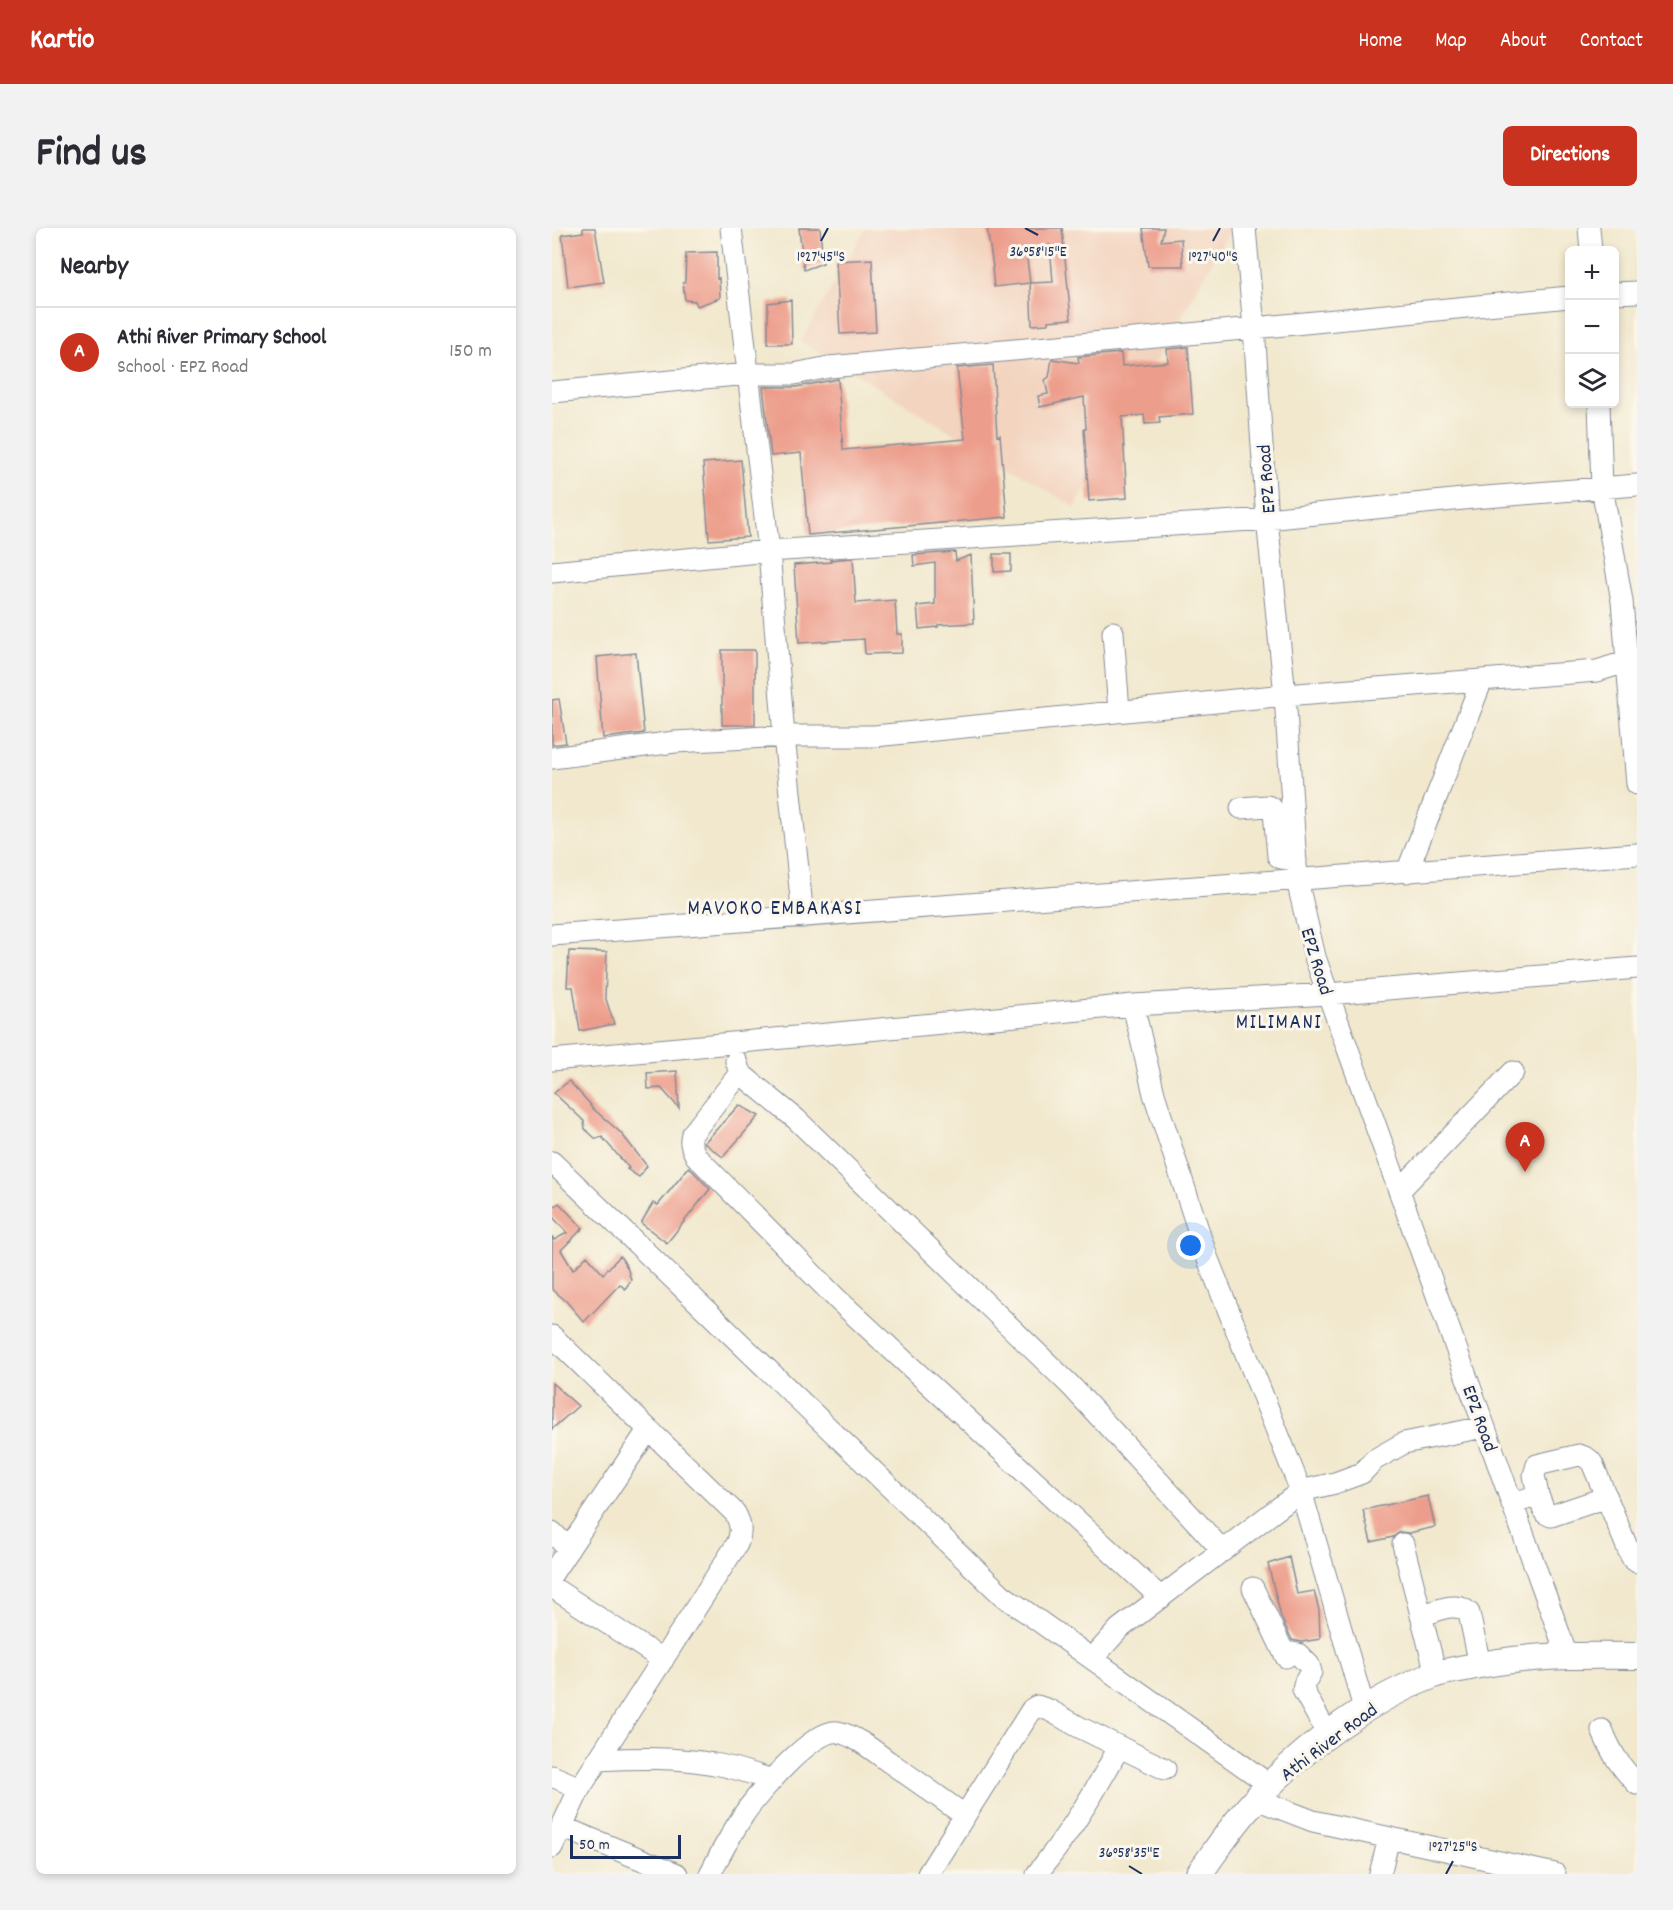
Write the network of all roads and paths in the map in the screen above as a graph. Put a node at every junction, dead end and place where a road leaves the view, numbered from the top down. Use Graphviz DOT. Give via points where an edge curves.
graph roads {
  1 [pos="731,228"];
  2 [pos="1245,228"];
  3 [pos="1589,228"];
  4 [pos="1591,246"];
  5 [pos="1637,292"];
  6 [pos="1619,293"];
  7 [pos="1565,297"];
  8 [pos="1254,328"];
  9 [pos="748,374"];
  10 [pos="552,392"];
  11 [pos="1599,408"];
  12 [pos="1637,485"];
  13 [pos="1602,487"];
  14 [pos="1267,519"];
  15 [pos="769,551"];
  16 [pos="552,572"];
  17 [pos="1113,632"];
  18 [pos="1632,661"];
  19 [pos="1482,680"];
  20 [pos="1285,694"];
  21 [pos="1119,711"];
  22 [pos="784,736"];
  23 [pos="552,758"];
  24 [pos="1637,784"];
  25 [pos="1241,808"];
  26 [pos="1637,854"];
  27 [pos="1297,870"];
  28 [pos="1407,872"];
  29 [pos="803,916"];
  30 [pos="552,935"];
  31 [pos="1637,968"];
  32 [pos="1328,994"];
  33 [pos="1133,1005"];
  34 [pos="730,1043"];
  35 [pos="552,1060"];
  36 [pos="1513,1072"];
  37 [pos="740,1073"];
  38 [pos="552,1162"];
  39 [pos="1399,1191"];
  40 [pos="552,1336"];
  41 [pos="1484,1427"];
  42 [pos="648,1430"];
  43 [pos="1301,1491"];
  44 [pos="1538,1495"];
  45 [pos="1607,1497"];
  46 [pos="1512,1504"];
  47 [pos="552,1532"];
  48 [pos="1403,1545"];
  49 [pos="569,1549"];
  50 [pos="1223,1551"];
  51 [pos="1637,1562"];
  52 [pos="552,1574"];
  53 [pos="552,1587"];
  54 [pos="1253,1588"];
  55 [pos="1161,1598"];
  56 [pos="1421,1616"];
  57 [pos="1567,1655"];
  58 [pos="1637,1656"];
  59 [pos="1092,1659"];
  60 [pos="663,1660"];
  61 [pos="1480,1665"];
  62 [pos="1436,1674"];
  63 [pos="1365,1708"];
  64 [pos="1602,1730"];
  65 [pos="1328,1736"];
  66 [pos="1119,1747"];
  67 [pos="598,1760"];
  68 [pos="1165,1769"];
  69 [pos="552,1776"];
  70 [pos="772,1779"];
  71 [pos="1637,1784"];
  72 [pos="580,1788"];
  73 [pos="1263,1792"];
  74 [pos="964,1815"];
  75 [pos="561,1827"];
  76 [pos="1389,1838"];
  77 [pos="552,1847"];
  78 [pos="676,1874"];
  79 [pos="710,1874"];
  80 [pos="928,1874"];
  81 [pos="1037,1874"];
  82 [pos="1199,1874"];
  83 [pos="1380,1874"];
  84 [pos="1555,1874"];
  1 -- 9 [label="street"];
  2 -- 8 [label="street, EPZ Road"];
  3 -- 4 [label="street"];
  5 -- 6 [label="street"];
  7 -- 8 [label="street"];
  8 -- 9 [label="street" via="829,367 794,374"];
  8 -- 14 [label="street, EPZ Road"];
  9 -- 10 [label="street"];
  9 -- 15 [label="street"];
  11 -- 13 [label="street"];
  12 -- 13 [label="street"];
  13 -- 14 [label="street"];
  13 -- 18 [label="street"];
  14 -- 15 [label="street"];
  14 -- 20 [label="street, EPZ Road"];
  15 -- 16 [label="street"];
  15 -- 22 [label="street"];
  17 -- 21 [label="street"];
  18 -- 19 [label="street" via="1597,670"];
  18 -- 24 [label="street"];
  19 -- 20 [label="street"];
  19 -- 28 [label="street"];
  20 -- 21 [label="street"];
  20 -- 27 [label="street, EPZ Road"];
  21 -- 22 [label="street" via="876,736"];
  22 -- 23 [label="street" via="675,742"];
  22 -- 29 [label="street"];
  25 -- 27 [label="street" via="1272,808 1278,856"];
  26 -- 28 [label="street"];
  27 -- 28 [label="street"];
  27 -- 29 [label="street"];
  27 -- 32 [label="street, EPZ Road" via="1315,957"];
  29 -- 30 [label="street"];
  31 -- 32 [label="street"];
  32 -- 33 [label="street"];
  32 -- 39 [label="street, EPZ Road"];
  33 -- 34 [label="street"];
  33 -- 43 [label="street" via="1154,1094 1208,1257"];
  34 -- 35 [label="street"];
  34 -- 37 [label="street"];
  36 -- 39 [label="street"];
  37 -- 50 [label="street" via="796,1119 1071,1386"];
  37 -- 55 [label="street" via="692,1134 691,1148 696,1156 837,1299"];
  38 -- 59 [label="street" via="983,1579"];
  39 -- 41 [label="street, EPZ Road"];
  40 -- 42 [label="street"];
  41 -- 43 [label="street" via="1404,1443 1374,1460 1362,1473"];
  41 -- 46 [label="street, EPZ Road"];
  42 -- 49 [label="street"];
  42 -- 60 [label="street" via="735,1513 741,1534"];
  43 -- 50 [label="street"];
  43 -- 63 [label="street"];
  44 -- 45 [label="street" via="1545,1514 1551,1516"];
  44 -- 45 [label="street" via="1534,1475 1537,1465 1579,1455 1590,1460"];
  44 -- 46 [label="street"];
  45 -- 51 [label="street" via="1630,1554"];
  46 -- 57 [label="street, EPZ Road"];
  47 -- 49 [label="street"];
  48 -- 56 [label="street"];
  49 -- 52 [label="street"];
  50 -- 55 [label="street"];
  53 -- 60 [label="street"];
  54 -- 65 [label="street" via="1286,1656 1299,1654 1309,1665 1311,1672 1303,1690"];
  55 -- 59 [label="street" via="1119,1629"];
  56 -- 61 [label="street" via="1464,1607 1470,1613"];
  56 -- 62 [label="street"];
  57 -- 58 [label="main road, Athi River Road"];
  57 -- 61 [label="main road, Athi River Road"];
  59 -- 73 [label="street"];
  60 -- 67 [label="street"];
  61 -- 62 [label="main road, Athi River Road"];
  62 -- 63 [label="main road, Athi River Road"];
  63 -- 65 [label="main road, Athi River Road"];
  64 -- 71 [label="street" via="1617,1761"];
  65 -- 73 [label="main road, Athi River Road"];
  66 -- 68 [label="street"];
  66 -- 74 [label="street" via="1037,1706"];
  66 -- 81 [label="street" via="1106,1773"];
  67 -- 70 [label="street" via="687,1760"];
  67 -- 72 [label="street"];
  69 -- 72 [label="street"];
  70 -- 74 [label="street" via="817,1737 838,1732 873,1751"];
  70 -- 79 [label="street" via="745,1813"];
  72 -- 75 [label="street"];
  73 -- 76 [label="street" via="1313,1821"];
  73 -- 82 [label="main road, Athi River Road"];
  74 -- 80 [label="street"];
  75 -- 77 [label="street"];
  75 -- 78 [label="street"];
  76 -- 83 [label="street"];
  76 -- 84 [label="street"];
}
